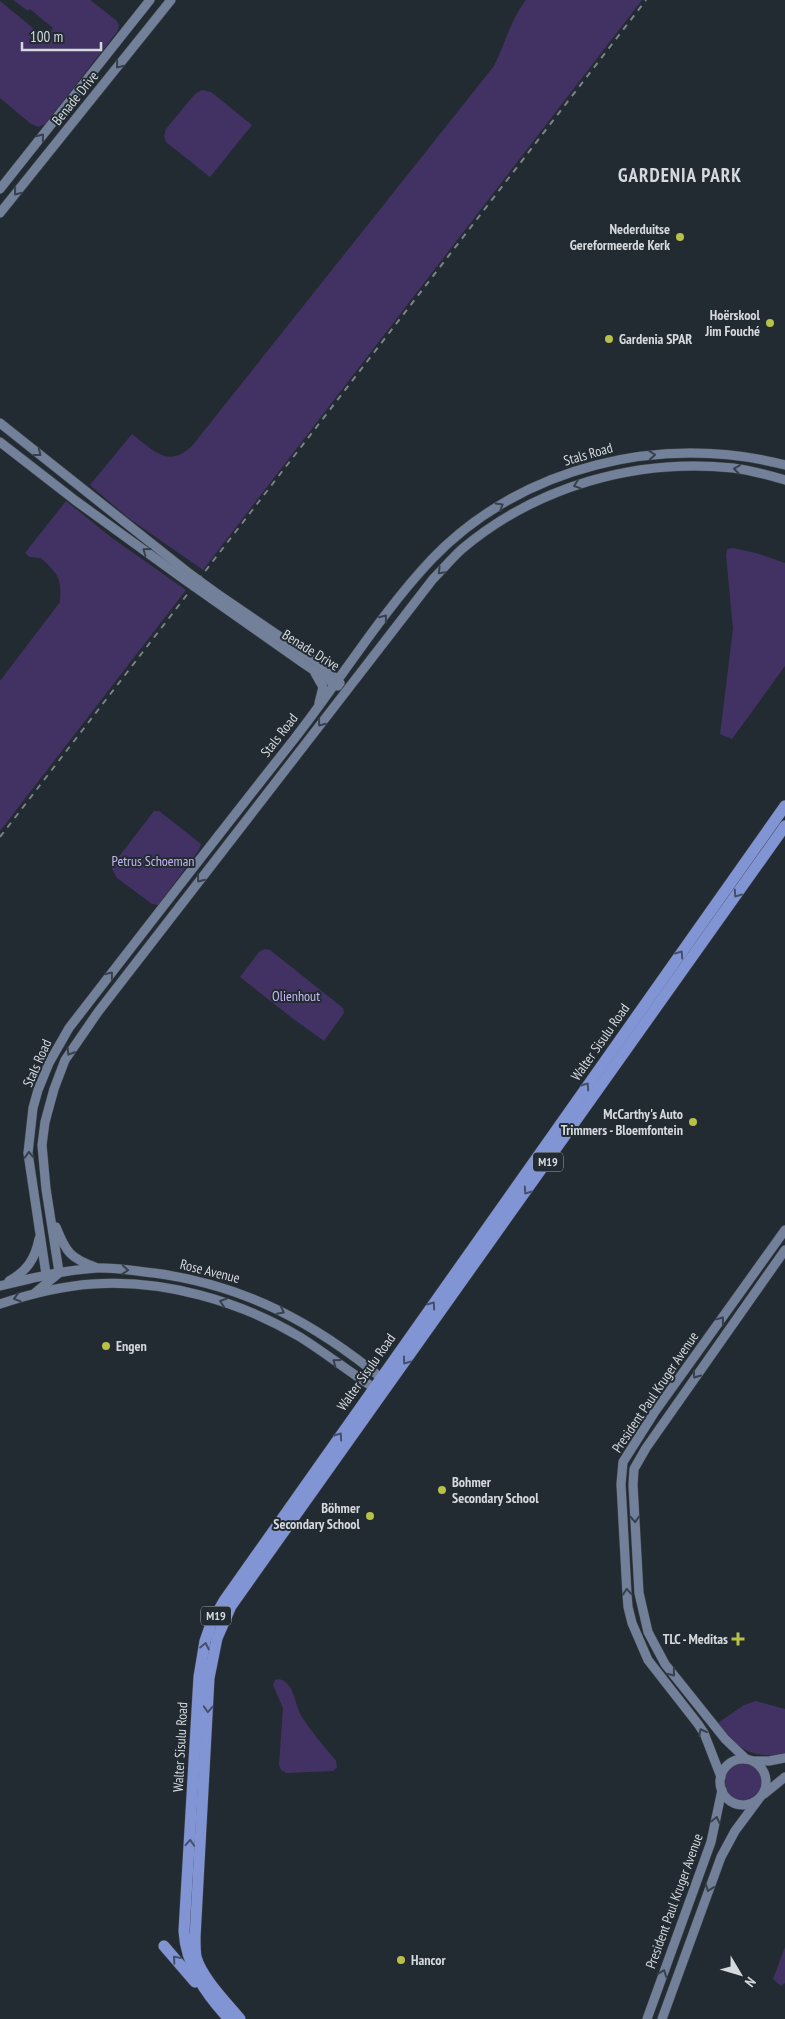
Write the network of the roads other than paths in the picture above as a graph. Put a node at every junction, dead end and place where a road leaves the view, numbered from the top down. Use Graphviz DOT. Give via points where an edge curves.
graph roads {
  1 [pos="150,0"];
  2 [pos="171,0"];
  3 [pos="0,189"];
  4 [pos="0,213"];
  5 [pos="0,423"];
  6 [pos="18,438"];
  7 [pos="0,442"];
  8 [pos="9,449"];
  9 [pos="785,465"];
  10 [pos="72,480"];
  11 [pos="785,480"];
  12 [pos="64,491"];
  13 [pos="188,577"];
  14 [pos="214,596"];
  15 [pos="383,642"];
  16 [pos="355,657"];
  17 [pos="303,663"];
  18 [pos="326,668"];
  19 [pos="336,682"];
  20 [pos="336,704"];
  21 [pos="312,716"];
  22 [pos="282,755"];
  23 [pos="291,761"];
  24 [pos="270,770"];
  25 [pos="279,777"];
  26 [pos="243,805"];
  27 [pos="785,806"];
  28 [pos="252,812"];
  29 [pos="232,819"];
  30 [pos="241,826"];
  31 [pos="785,826"];
  32 [pos="214,841"];
  33 [pos="224,848"];
  34 [pos="205,853"];
  35 [pos="215,860"];
  36 [pos="743,875"];
  37 [pos="164,906"];
  38 [pos="174,914"];
  39 [pos="154,918"];
  40 [pos="165,925"];
  41 [pos="696,931"];
  42 [pos="706,938"];
  43 [pos="97,992"];
  44 [pos="108,999"];
  45 [pos="87,1004"];
  46 [pos="98,1012"];
  47 [pos="620,1038"];
  48 [pos="630,1046"];
  49 [pos="575,1102"];
  50 [pos="33,1108"];
  51 [pos="585,1109"];
  52 [pos="48,1111"];
  53 [pos="544,1157"];
  54 [pos="52,1215"];
  55 [pos="785,1230"];
  56 [pos="40,1234"];
  57 [pos="785,1250"];
  58 [pos="98,1268"];
  59 [pos="59,1272"];
  60 [pos="49,1277"];
  61 [pos="0,1286"];
  62 [pos="74,1286"];
  63 [pos="34,1293"];
  64 [pos="0,1304"];
  65 [pos="381,1385"];
  66 [pos="200,1738"];
  67 [pos="785,1758"];
  68 [pos="749,1760"];
  69 [pos="721,1777"];
  70 [pos="785,1777"];
  71 [pos="722,1790"];
  72 [pos="760,1798"];
  73 [pos="687,1904"];
  74 [pos="196,1910"];
  75 [pos="701,1910"];
  76 [pos="186,1936"];
  77 [pos="164,1946"];
  78 [pos="196,1955"];
  79 [pos="210,1998"];
  80 [pos="229,2019"];
  81 [pos="240,2019"];
  82 [pos="647,2019"];
  83 [pos="662,2019"];
  3 -- 1 [label="street, Benade Drive, one-way"];
  2 -- 4 [label="street, Benade Drive, one-way"];
  5 -- 6 [label="street, Benade Drive"];
  6 -- 8 [label="street"];
  6 -- 10 [label="street, Benade Drive, one-way"];
  7 -- 8 [label="street, Benade Drive"];
  8 -- 12 [label="street, Benade Drive"];
  16 -- 9 [label="street, Stals Road, one-way" via="411,584 452,540 490,512 541,484 589,466 632,456 667,453 706,452 758,458"];
  10 -- 12 [label="street"];
  10 -- 13 [label="street, Benade Drive"];
  11 -- 15 [label="street, Stals Road, one-way" via="733,468 686,466 626,472 558,492 514,513 461,550 433,579"];
  13 -- 12 [label="street, Benade Drive, one-way"];
  13 -- 14 [label="street, Benade Drive, bridge"];
  14 -- 17 [label="street, Benade Drive"];
  14 -- 18 [label="street, Benade Drive"];
  15 -- 19 [label="street" via="346,681"];
  15 -- 20 [label="street, Stals Road"];
  16 -- 18 [label="street" via="339,670"];
  16 -- 19 [label="street, Stals Road"];
  17 -- 19 [label="street, Benade Drive"];
  17 -- 21 [label="street" via="315,673 323,687"];
  18 -- 19 [label="street, Benade Drive"];
  19 -- 20 [label="street" via="339,694"];
  19 -- 21 [label="street, Stals Road"];
  20 -- 23 [label="street, Stals Road, one-way"];
  21 -- 22 [label="street, Stals Road"];
  22 -- 23 [label="street"];
  22 -- 24 [label="street, Stals Road"];
  23 -- 25 [label="street, Stals Road"];
  24 -- 25 [label="street"];
  24 -- 26 [label="street, Stals Road"];
  25 -- 28 [label="street, Stals Road"];
  26 -- 28 [label="street"];
  26 -- 29 [label="street, Stals Road"];
  27 -- 36 [label="highway, Walter Sisulu Road / M19"];
  28 -- 30 [label="street, Stals Road"];
  29 -- 30 [label="street"];
  29 -- 32 [label="street, Stals Road"];
  30 -- 33 [label="street, Stals Road"];
  31 -- 36 [label="highway, Walter Sisulu Road / M19"];
  32 -- 33 [label="street"];
  32 -- 34 [label="street, Stals Road"];
  33 -- 35 [label="street, Stals Road"];
  34 -- 35 [label="street"];
  34 -- 37 [label="street, Stals Road"];
  35 -- 38 [label="street, Stals Road, one-way"];
  36 -- 41 [label="highway, Walter Sisulu Road / M19"];
  36 -- 42 [label="highway, Walter Sisulu Road / M19, one-way"];
  37 -- 38 [label="street"];
  37 -- 39 [label="street, Stals Road"];
  38 -- 40 [label="street, Stals Road"];
  39 -- 40 [label="street"];
  43 -- 39 [label="street, Stals Road, one-way"];
  40 -- 44 [label="street, Stals Road"];
  41 -- 42 [label="highway"];
  47 -- 41 [label="highway, Walter Sisulu Road / M19, one-way"];
  42 -- 48 [label="highway, Walter Sisulu Road / M19"];
  43 -- 44 [label="street"];
  43 -- 45 [label="street, Stals Road"];
  44 -- 46 [label="street, Stals Road"];
  45 -- 46 [label="street"];
  45 -- 50 [label="street, Stals Road" via="49,1063"];
  46 -- 52 [label="street, Stals Road, one-way" via="65,1060"];
  47 -- 48 [label="highway"];
  49 -- 47 [label="highway, Walter Sisulu Road / M19, one-way"];
  48 -- 51 [label="highway, Walter Sisulu Road / M19"];
  49 -- 51 [label="highway"];
  49 -- 53 [label="highway, Walter Sisulu Road / M19"];
  50 -- 52 [label="street"];
  56 -- 50 [label="street, Stals Road, one-way" via="28,1153"];
  51 -- 53 [label="highway, Walter Sisulu Road / M19"];
  52 -- 54 [label="street, Stals Road" via="42,1145"];
  53 -- 65 [label="highway, Walter Sisulu Road / M19"];
  54 -- 58 [label="street" via="67,1252 78,1261"];
  54 -- 59 [label="street, Stals Road"];
  69 -- 55 [label="street, President Paul Kruger Avenue, one-way" via="704,1734 648,1660 632,1623 621,1501 622,1467 631,1447"];
  56 -- 60 [label="street, Stals Road"];
  56 -- 61 [label="street" via="38,1248 29,1265 20,1275"];
  57 -- 68 [label="street, President Paul Kruger Avenue, one-way" via="646,1448 634,1470 639,1593 648,1632 665,1664 725,1739"];
  58 -- 59 [label="street, Rose Avenue"];
  58 -- 65 [label="street, Rose Avenue, one-way" via="182,1277 249,1296 306,1325"];
  59 -- 60 [label="street, Rose Avenue"];
  60 -- 61 [label="street, Rose Avenue"];
  60 -- 62 [label="street"];
  60 -- 63 [label="street"];
  62 -- 63 [label="street, Rose Avenue"];
  65 -- 62 [label="street, Rose Avenue, one-way" via="299,1337 228,1304 170,1289 136,1285"];
  63 -- 64 [label="street, Rose Avenue, one-way"];
  65 -- 66 [label="highway, Walter Sisulu Road / M19" via="225,1609 204,1678"];
  66 -- 74 [label="highway, Walter Sisulu Road / M19"];
  76 -- 66 [label="highway, Walter Sisulu Road / M19, one-way"];
  67 -- 68 [label="street"];
  68 -- 69 [label="street" via="731,1762"];
  68 -- 72 [label="street" via="764,1772 766,1788"];
  69 -- 71 [label="street"];
  70 -- 72 [label="street, President Paul Kruger Avenue"];
  71 -- 72 [label="street" via="738,1804 752,1803"];
  73 -- 71 [label="street, President Paul Kruger Avenue, one-way" via="711,1842"];
  72 -- 75 [label="street, President Paul Kruger Avenue, one-way" via="735,1831"];
  73 -- 75 [label="street"];
  82 -- 73 [label="street, President Paul Kruger Avenue, one-way"];
  74 -- 76 [label="highway"];
  74 -- 78 [label="highway, Walter Sisulu Road / M19"];
  75 -- 83 [label="street, President Paul Kruger Avenue"];
  76 -- 78 [label="highway"];
  76 -- 79 [label="highway, Walter Sisulu Road / M19" via="192,1966"];
  79 -- 77 [label="highway, one-way"];
  78 -- 81 [label="highway, Walter Sisulu Road / M19" via="206,1975"];
  79 -- 80 [label="highway, Walter Sisulu Road / M19"];
}
